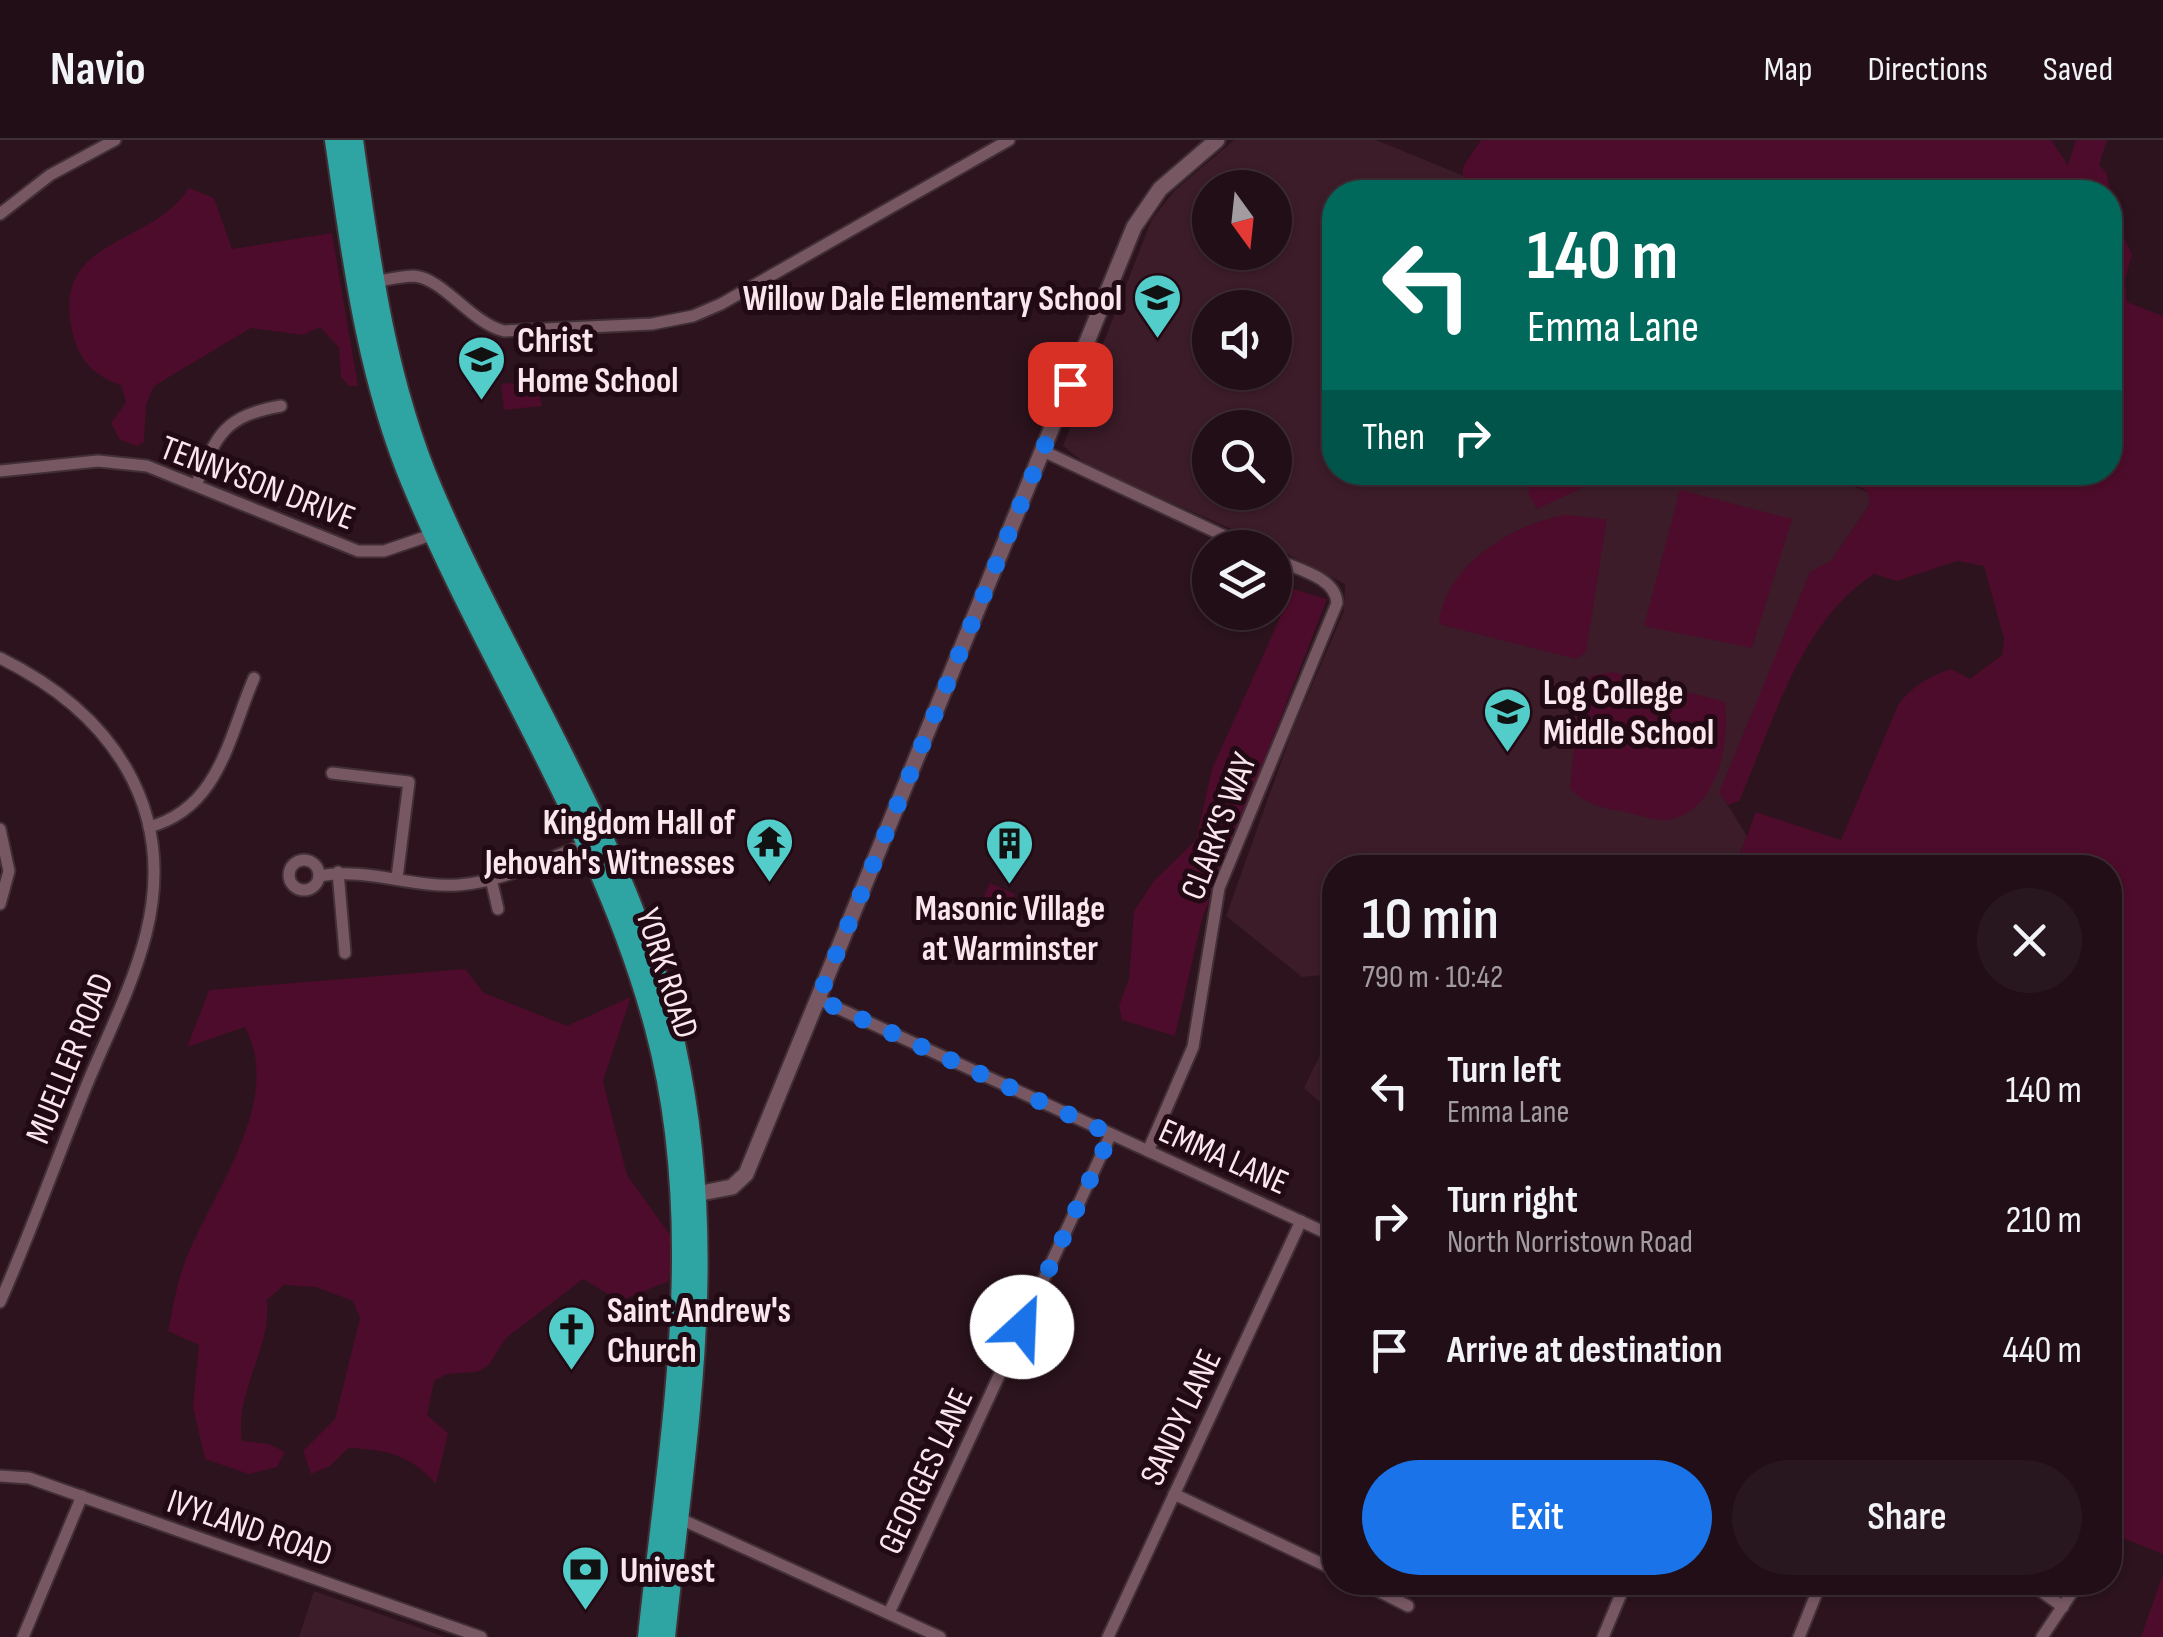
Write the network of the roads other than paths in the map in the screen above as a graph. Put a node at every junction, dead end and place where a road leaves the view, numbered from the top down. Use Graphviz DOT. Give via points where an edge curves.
graph roads {
  1 [pos="115,140"];
  2 [pos="335,140"];
  3 [pos="353,140"];
  4 [pos="1010,140"];
  5 [pos="1217,140"];
  6 [pos="0,214"];
  7 [pos="373,282"];
  8 [pos="281,406"];
  9 [pos="1042,451"];
  10 [pos="0,472"];
  11 [pos="196,485"];
  12 [pos="1211,530"];
  13 [pos="434,534"];
  14 [pos="1292,567"];
  15 [pos="0,658"];
  16 [pos="254,678"];
  17 [pos="332,773"];
  18 [pos="148,827"];
  19 [pos="0,828"];
  20 [pos="593,842"];
  21 [pos="338,872"];
  22 [pos="319,876"];
  23 [pos="397,878"];
  24 [pos="491,879"];
  25 [pos="0,904"];
  26 [pos="498,909"];
  27 [pos="345,952"];
  28 [pos="818,999"];
  29 [pos="1111,1134"];
  30 [pos="1148,1151"];
  31 [pos="690,1195"];
  32 [pos="1300,1221"];
  33 [pos="1322,1230"];
  34 [pos="0,1302"];
  35 [pos="0,1476"];
  36 [pos="1174,1494"];
  37 [pos="82,1496"];
  38 [pos="670,1514"];
  39 [pos="1322,1564"];
  40 [pos="1386,1595"];
  41 [pos="1621,1595"];
  42 [pos="1817,1595"];
  43 [pos="2046,1595"];
  44 [pos="2071,1595"];
  45 [pos="1408,1606"];
  46 [pos="2063,1608"];
  47 [pos="888,1613"];
  48 [pos="23,1637"];
  49 [pos="481,1637"];
  50 [pos="648,1637"];
  51 [pos="664,1637"];
  52 [pos="940,1637"];
  53 [pos="1108,1637"];
  54 [pos="1604,1637"];
  55 [pos="1799,1637"];
  56 [pos="2042,1637"];
  1 -- 6 [label="street" via="50,175"];
  2 -- 13 [label="highway, YORK ROAD" via="377,382"];
  3 -- 7 [label="highway, YORK ROAD"];
  4 -- 7 [label="street" via="693,316 639,326 504,331 484,324 426,279"];
  5 -- 9 [label="street" via="1160,189 1138,219"];
  7 -- 20 [label="highway, YORK ROAD" via="393,373 432,490"];
  8 -- 11 [label="street" via="226,427"];
  9 -- 12 [label="street"];
  9 -- 28 [label="street"];
  10 -- 11 [label="street, TENNYSON DRIVE" via="122,462"];
  11 -- 13 [label="street, TENNYSON DRIVE" via="358,551 384,552"];
  13 -- 20 [label="highway, YORK ROAD"];
  14 -- 30 [label="street, CLARK'S WAY" via="1331,586 1337,603 1219,888 1194,1047"];
  15 -- 18 [label="street, MUELLER ROAD" via="58,689 107,738 134,783"];
  16 -- 18 [label="street" via="205,793 185,814"];
  17 -- 23 [label="street" via="409,782"];
  18 -- 34 [label="street, MUELLER ROAD" via="154,884 140,955"];
  19 -- 25 [label="street" via="10,871"];
  20 -- 24 [label="street"];
  20 -- 31 [label="highway, YORK ROAD" via="637,922 670,1024 688,1106"];
  21 -- 22 [label="street"];
  21 -- 23 [label="street"];
  21 -- 27 [label="street"];
  23 -- 24 [label="street" via="459,885"];
  24 -- 26 [label="street"];
  28 -- 29 [label="street, EMMA LANE"];
  28 -- 31 [label="street" via="746,1174 732,1187"];
  29 -- 30 [label="street, EMMA LANE"];
  29 -- 47 [label="street, GEORGES LANE"];
  30 -- 32 [label="street, EMMA LANE"];
  31 -- 38 [label="highway, YORK ROAD" via="699,1316"];
  32 -- 33 [label="street, EMMA LANE"];
  32 -- 36 [label="street, SANDY LANE"];
  35 -- 37 [label="street, IVYLAND ROAD"];
  36 -- 39 [label="street"];
  36 -- 53 [label="street, SANDY LANE"];
  37 -- 48 [label="street"];
  37 -- 49 [label="street, IVYLAND ROAD"];
  38 -- 47 [label="street"];
  38 -- 50 [label="highway, YORK ROAD"];
  38 -- 51 [label="highway, YORK ROAD"];
  40 -- 45 [label="street"];
  41 -- 54 [label="street"];
  42 -- 55 [label="street"];
  43 -- 46 [label="street"];
  44 -- 46 [label="street"];
  46 -- 56 [label="street"];
  47 -- 52 [label="street"];
}
